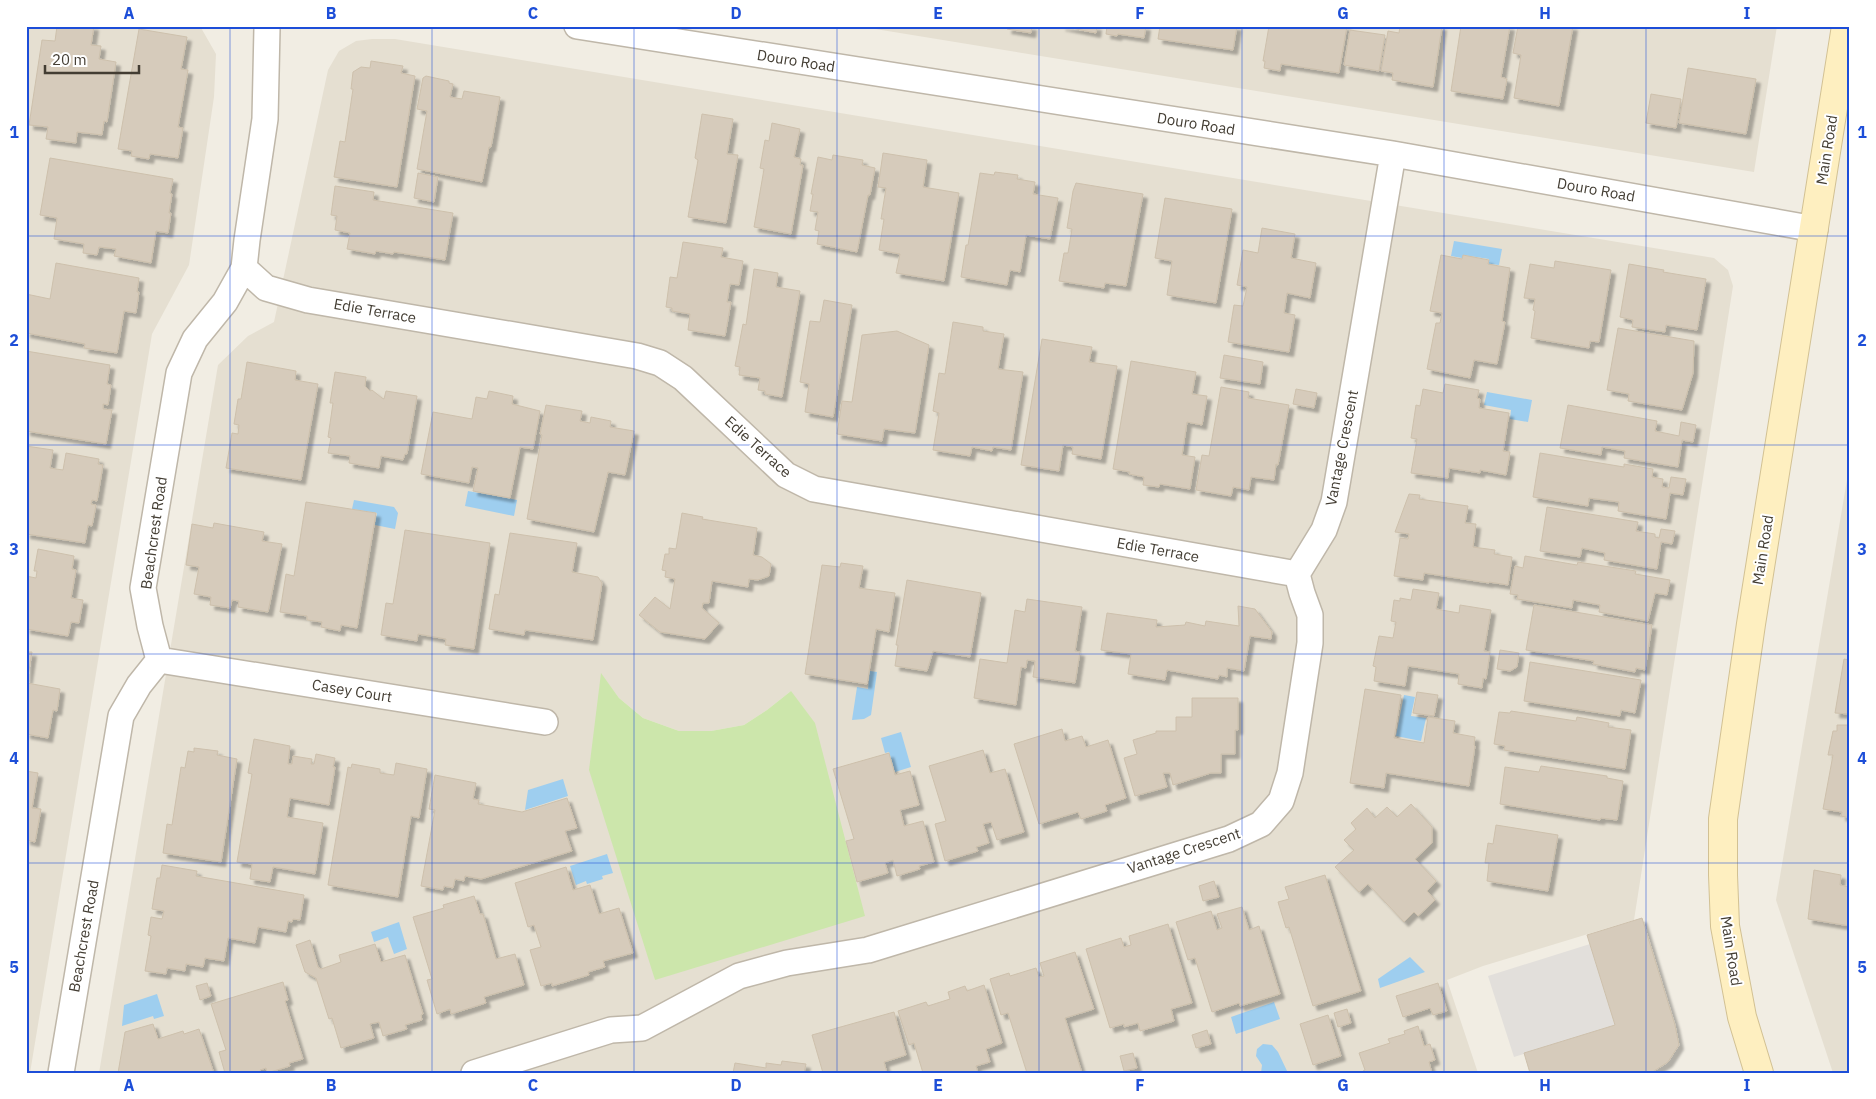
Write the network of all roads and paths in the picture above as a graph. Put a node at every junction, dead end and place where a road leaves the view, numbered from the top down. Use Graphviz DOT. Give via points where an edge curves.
graph roads {
  1 [pos="577,26"];
  2 [pos="271,27"];
  3 [pos="1846,42"];
  4 [pos="1392,154"];
  5 [pos="1815,228"];
  6 [pos="244,268"];
  7 [pos="1297,574"];
  8 [pos="159,660"];
  9 [pos="544,722"];
  10 [pos="61,1073"];
  11 [pos="474,1073"];
  12 [pos="1759,1073"];
  1 -- 4 [label="street, Douro Road"];
  2 -- 6 [label="street, Beachcrest Road" via="265,119"];
  3 -- 5 [label="main road, Main Road"];
  4 -- 5 [label="street, Douro Road"];
  4 -- 7 [label="street, Vantage Crescent" via="1334,502 1324,530"];
  5 -- 12 [label="main road, Main Road" via="1723,819 1725,926 1742,1017"];
  6 -- 7 [label="street, Edie Terrace" via="266,288 308,300 627,354 660,363 682,378 786,475 814,489"];
  6 -- 8 [label="street, Beachcrest Road" via="225,302 195,339 180,373 143,588"];
  7 -- 11 [label="street, Vantage Crescent" via="1310,615 1310,643 1290,773 1281,802 1261,824 1229,839 868,950 787,963 739,976 642,1028 611,1030"];
  8 -- 9 [label="street, Casey Court"];
  8 -- 10 [label="street, Beachcrest Road" via="139,685 121,716"];
}
